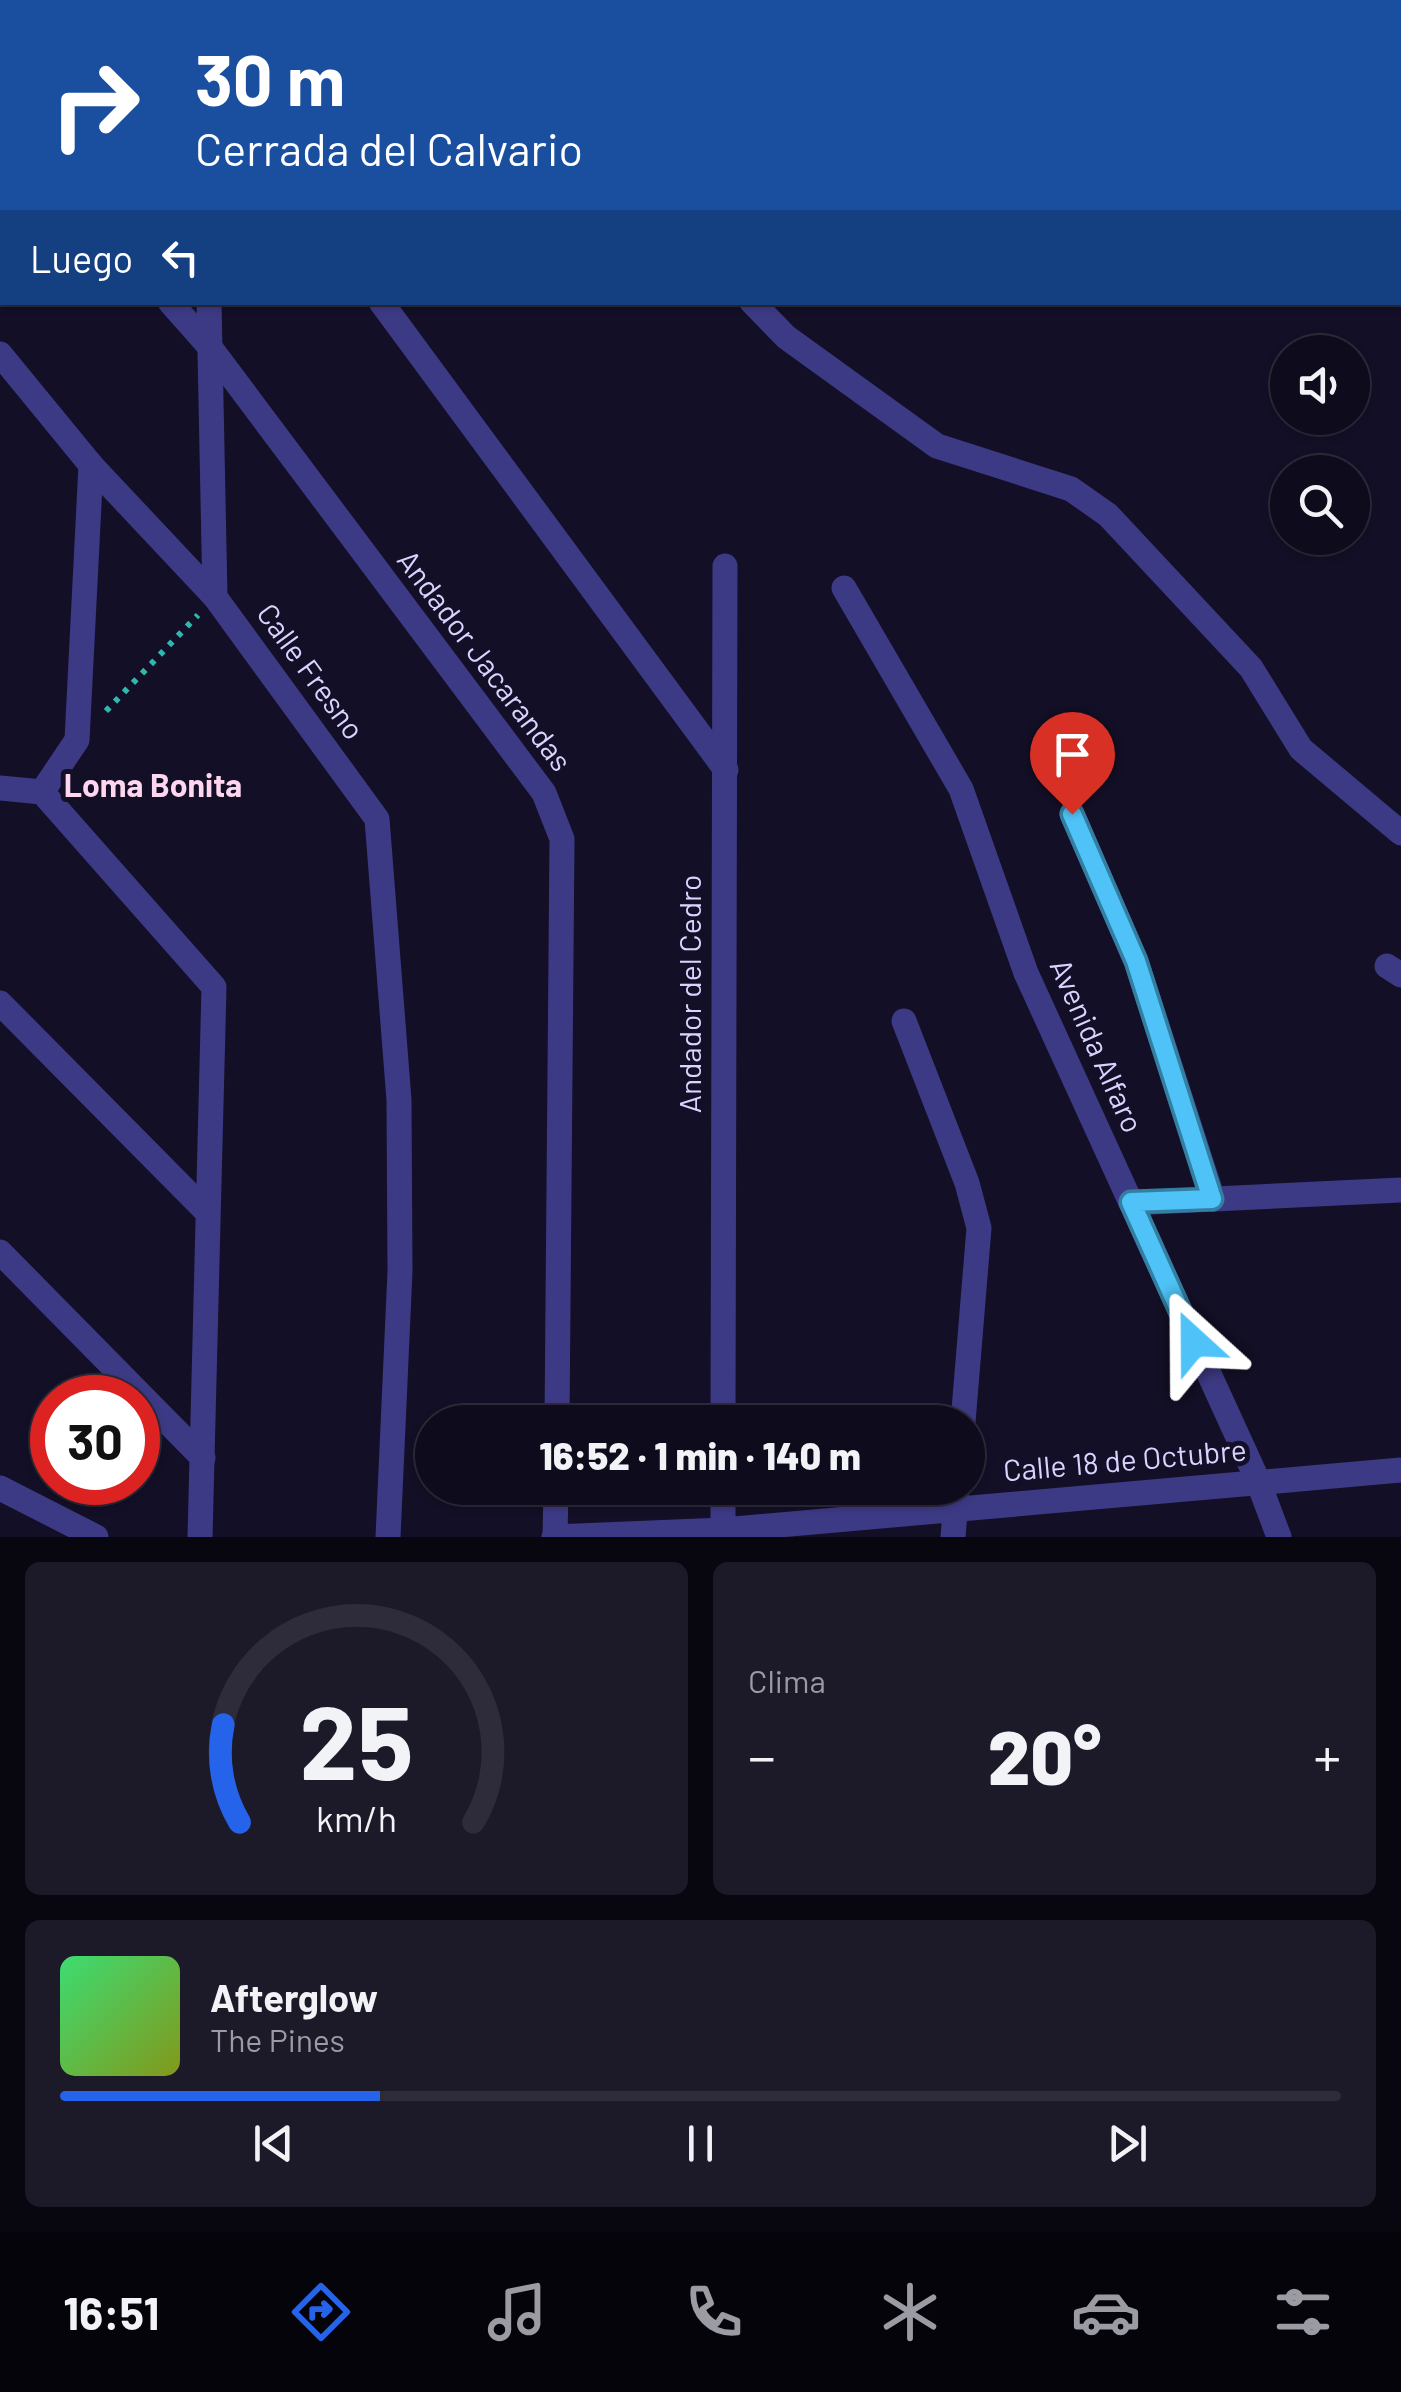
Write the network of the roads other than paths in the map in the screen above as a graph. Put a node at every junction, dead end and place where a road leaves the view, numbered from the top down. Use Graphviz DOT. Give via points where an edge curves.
graph roads {
  1 [pos="173,305"];
  2 [pos="209,305"];
  3 [pos="382,305"];
  4 [pos="755,305"];
  5 [pos="209,346"];
  6 [pos="0,354"];
  7 [pos="91,465"];
  8 [pos="726,566"];
  9 [pos="844,588"];
  10 [pos="215,597"];
  11 [pos="726,770"];
  12 [pos="0,788"];
  13 [pos="42,792"];
  14 [pos="1072,814"];
  15 [pos="1401,833"];
  16 [pos="0,1003"];
  17 [pos="904,1021"];
  18 [pos="1401,1190"];
  19 [pos="1212,1199"];
  20 [pos="1131,1202"];
  21 [pos="206,1211"];
  22 [pos="0,1252"];
  23 [pos="556,1405"];
  24 [pos="723,1405"];
  25 [pos="963,1405"];
  26 [pos="203,1458"];
  27 [pos="1401,1470"];
  28 [pos="1258,1481"];
  29 [pos="0,1488"];
  30 [pos="985,1497"];
  31 [pos="556,1505"];
  32 [pos="723,1505"];
  33 [pos="915,1505"];
  34 [pos="956,1505"];
  35 [pos="723,1533"];
  36 [pos="96,1537"];
  37 [pos="200,1537"];
  38 [pos="388,1537"];
  39 [pos="555,1537"];
  40 [pos="953,1537"];
  41 [pos="1279,1537"];
  1 -- 5 [label="street, Andador Jacarandas"];
  2 -- 5 [label="street"];
  3 -- 11 [label="street"];
  4 -- 15 [label="street" via="786,337 937,446 1071,489 1108,515 1250,668 1301,749"];
  5 -- 10 [label="street"];
  5 -- 23 [label="street, Andador Jacarandas" via="544,794 562,839"];
  6 -- 7 [label="street, Calle Fresno"];
  7 -- 10 [label="street, Calle Fresno"];
  7 -- 13 [label="street" via="77,740"];
  8 -- 11 [label="street, Andador del Cedro"];
  9 -- 20 [label="street, Avenida Alfaro" via="961,789 1026,974"];
  10 -- 38 [label="street, Calle Fresno" via="377,820 399,1100 400,1272"];
  11 -- 24 [label="street, Andador del Cedro"];
  12 -- 13 [label="street"];
  13 -- 21 [label="street" via="214,988"];
  14 -- 19 [label="street" via="1136,961"];
  16 -- 21 [label="street"];
  17 -- 25 [label="street" via="979,1228"];
  18 -- 19 [label="street"];
  19 -- 20 [label="street"];
  20 -- 28 [label="street, Avenida Alfaro"];
  21 -- 26 [label="street"];
  22 -- 26 [label="street"];
  26 -- 37 [label="street"];
  27 -- 28 [label="street, Calle 18 de Octubre"];
  28 -- 30 [label="street, Calle 18 de Octubre"];
  28 -- 41 [label="street, Avenida Alfaro"];
  29 -- 36 [label="street"];
  31 -- 39 [label="street"];
  32 -- 35 [label="street"];
  33 -- 35 [label="street, Calle 18 de Octubre"];
  34 -- 40 [label="street"];
  35 -- 39 [label="street, Calle 18 de Octubre"];
}
